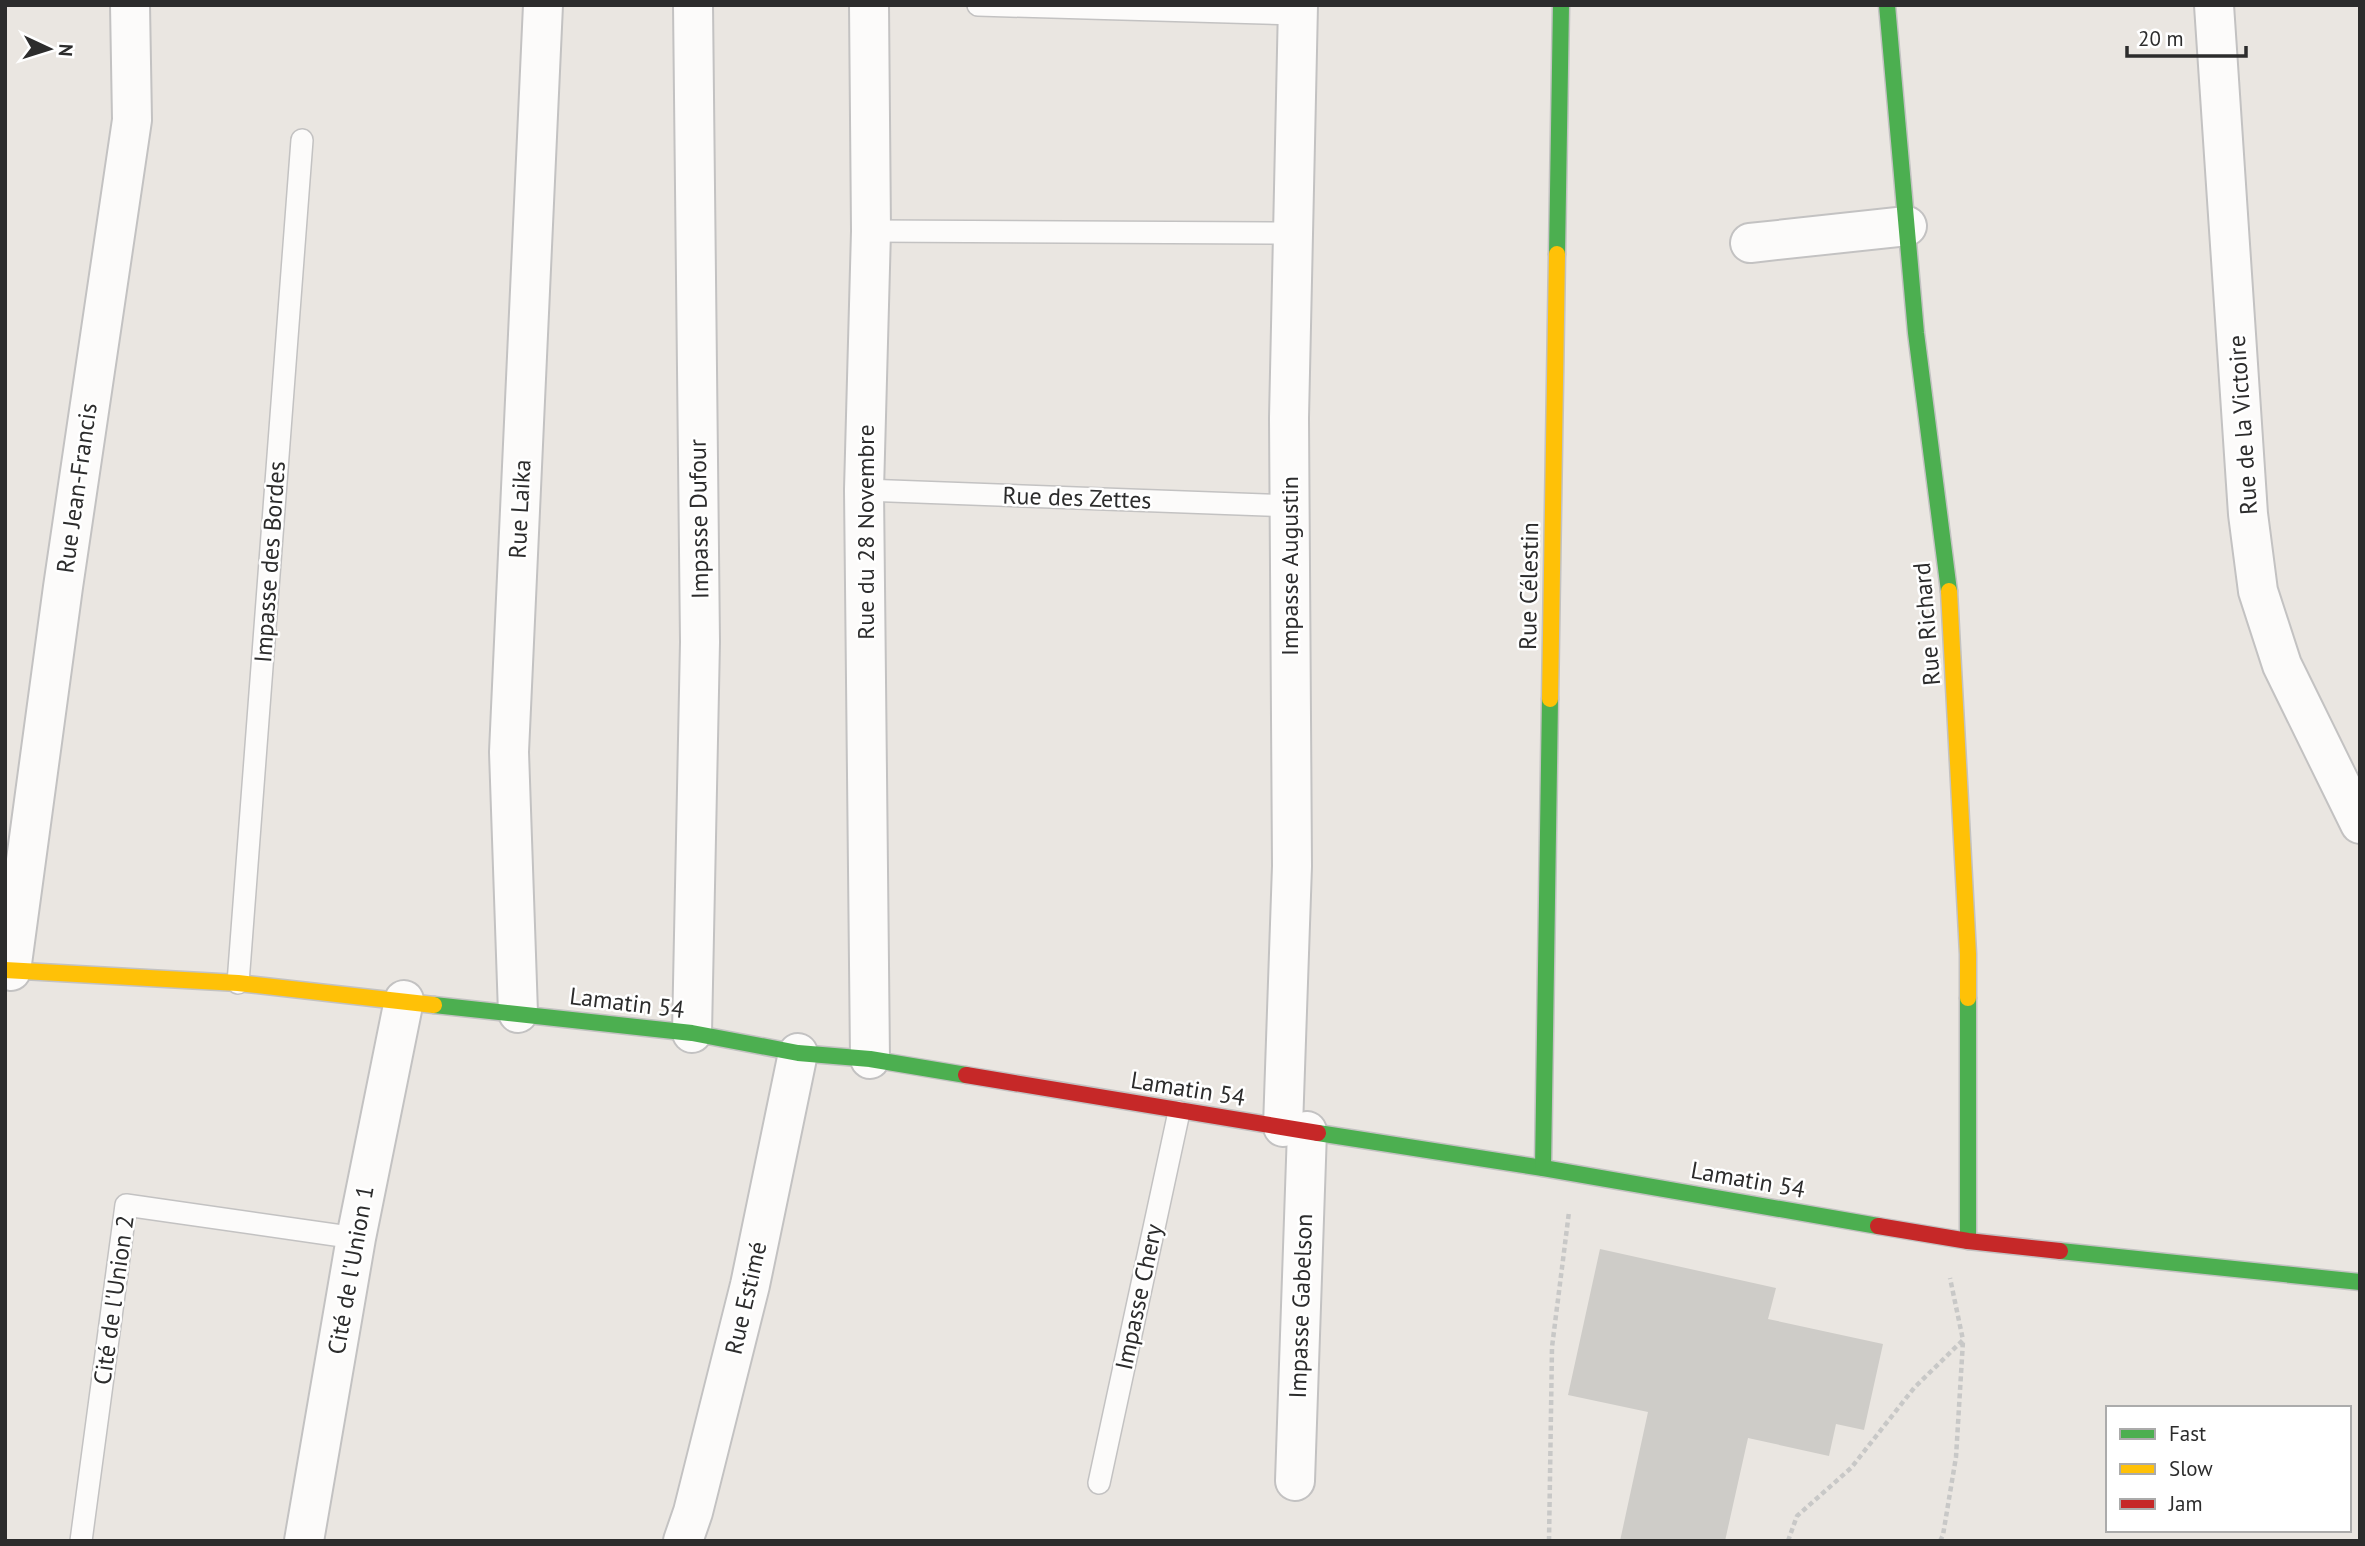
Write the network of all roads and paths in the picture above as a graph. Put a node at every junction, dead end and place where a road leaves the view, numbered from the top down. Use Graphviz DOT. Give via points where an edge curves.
graph roads {
  1 [pos="130,5"];
  2 [pos="543,5"];
  3 [pos="693,5"];
  4 [pos="869,5"];
  5 [pos="978,5"];
  6 [pos="1561,5"];
  7 [pos="1887,5"];
  8 [pos="2214,5"];
  9 [pos="1297,10"];
  10 [pos="302,140"];
  11 [pos="1907,226"];
  12 [pos="870,231"];
  13 [pos="1292,233"];
  14 [pos="1749,243"];
  15 [pos="864,490"];
  16 [pos="1290,506"];
  17 [pos="2360,824"];
  18 [pos="8,970"];
  19 [pos="238,983"];
  20 [pos="404,1000"];
  21 [pos="518,1013"];
  22 [pos="692,1033"];
  23 [pos="799,1053"];
  24 [pos="870,1059"];
  25 [pos="1179,1112"];
  26 [pos="1295,1129"];
  27 [pos="1543,1168"];
  28 [pos="1574,1173"];
  29 [pos="356,1238"];
  30 [pos="1968,1241"];
  31 [pos="2360,1282"];
  32 [pos="1963,1340"];
  33 [pos="1295,1480"];
  34 [pos="1099,1483"];
  35 [pos="81,1541"];
  36 [pos="304,1541"];
  37 [pos="683,1541"];
  38 [pos="1549,1541"];
  39 [pos="1788,1541"];
  40 [pos="1940,1541"];
  1 -- 18 [label="street, Rue Jean-Francis" via="132,120"];
  2 -- 21 [label="street, Rue Laika" via="509,752"];
  3 -- 22 [label="street, Impasse Dufour" via="701,642"];
  4 -- 12 [label="street, Rue du 28 Novembre"];
  5 -- 9 [label="lane"];
  6 -- 27 [label="street, Rue Célestin"];
  7 -- 11 [label="street, Rue Richard"];
  8 -- 17 [label="street, Rue de la Victoire" via="2248,514 2258,591 2282,666"];
  9 -- 13 [label="street, Impasse Augustin"];
  10 -- 19 [label="lane, Impasse des Bordes"];
  11 -- 14 [label="street"];
  11 -- 30 [label="street, Rue Richard" via="1951,607 1968,954"];
  12 -- 13 [label="lane"];
  12 -- 15 [label="street, Rue du 28 Novembre"];
  13 -- 16 [label="street, Impasse Augustin"];
  15 -- 16 [label="lane, Rue des Zettes"];
  15 -- 24 [label="street, Rue du 28 Novembre"];
  16 -- 26 [label="street, Impasse Augustin"];
  18 -- 19 [label="street, Lamatin 54"];
  19 -- 20 [label="street, Lamatin 54"];
  20 -- 21 [label="street, Lamatin 54"];
  20 -- 29 [label="street, Cité de l'Union 1"];
  21 -- 22 [label="street, Lamatin 54"];
  22 -- 23 [label="street, Lamatin 54"];
  23 -- 24 [label="street, Lamatin 54"];
  23 -- 37 [label="street, Rue Estimé" via="750,1285"];
  24 -- 25 [label="street, Lamatin 54"];
  25 -- 26 [label="street, Lamatin 54"];
  25 -- 34 [label="lane, Impasse Chery"];
  26 -- 27 [label="street, Lamatin 54"];
  26 -- 33 [label="street, Impasse Gabelson"];
  27 -- 28 [label="street, Lamatin 54"];
  28 -- 30 [label="street, Lamatin 54"];
  28 -- 38 [label="path" via="1552,1347"];
  29 -- 35 [label="lane, Cité de l'Union 2" via="126,1205"];
  29 -- 36 [label="street, Cité de l'Union 1"];
  30 -- 31 [label="street, Lamatin 54"];
  30 -- 32 [label="path" via="1948,1269"];
  32 -- 39 [label="path" via="1914,1388 1851,1468 1797,1516"];
  32 -- 40 [label="path" via="1956,1457"];
}
